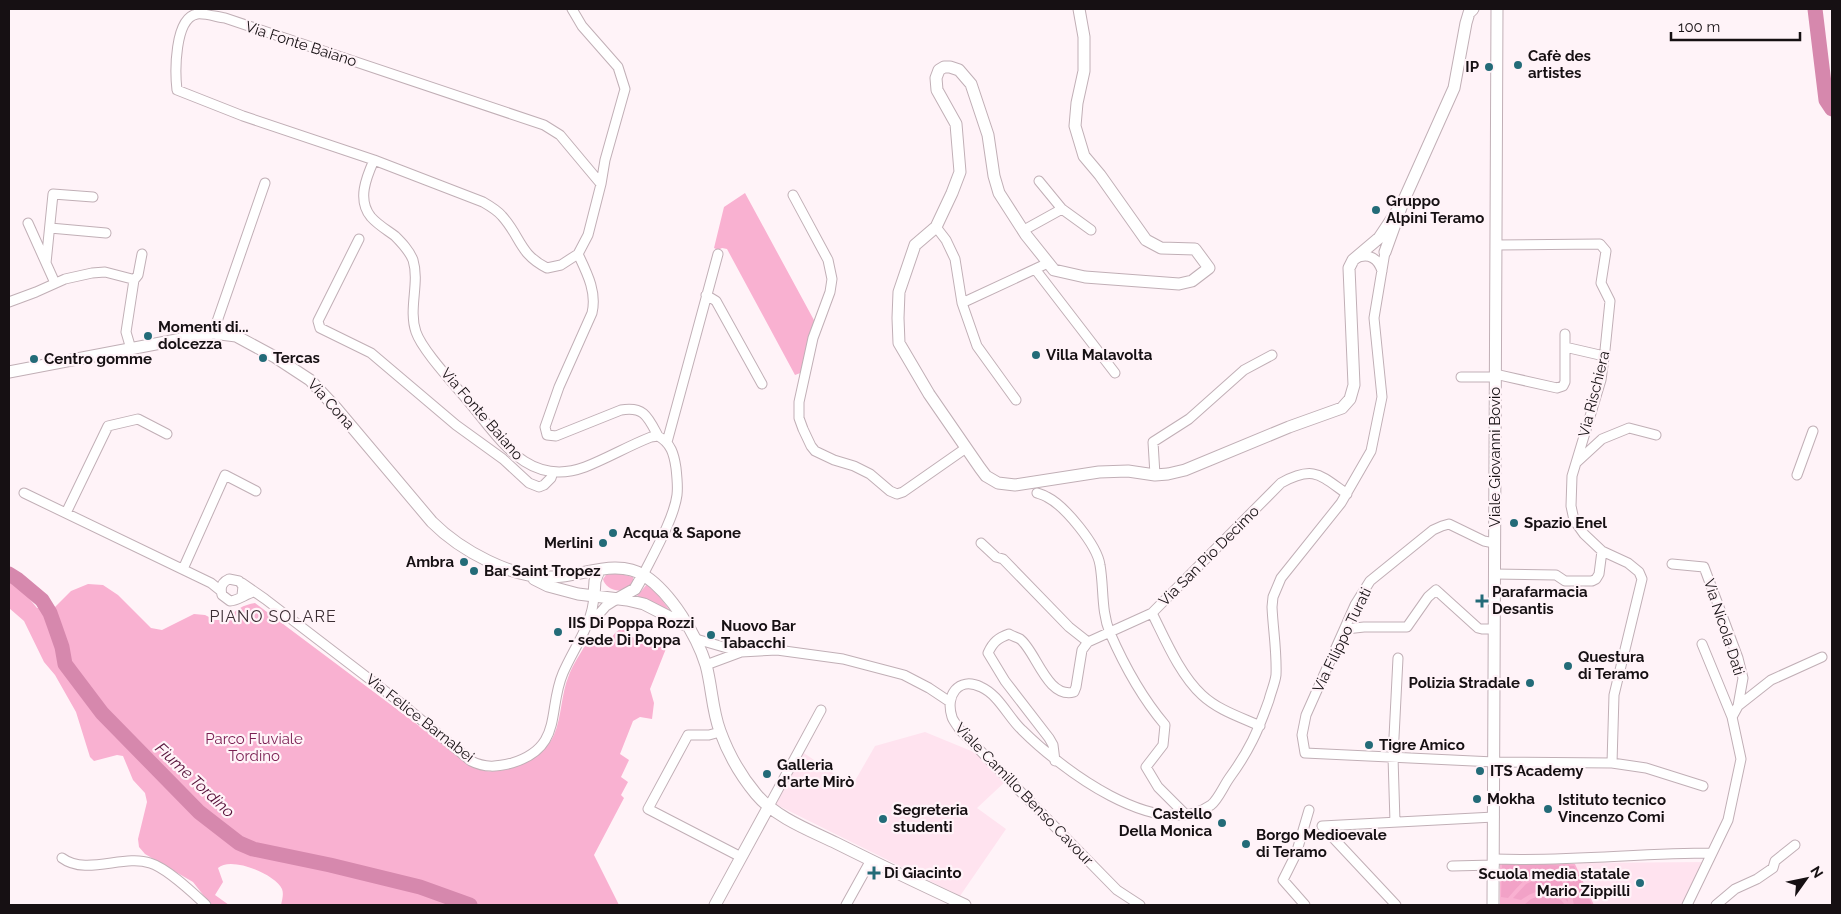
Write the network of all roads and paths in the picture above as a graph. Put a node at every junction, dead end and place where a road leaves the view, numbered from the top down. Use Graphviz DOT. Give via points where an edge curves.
graph roads {
  1 [pos="572,9"];
  2 [pos="1079,9"];
  3 [pos="1473,9"];
  4 [pos="1497,9"];
  5 [pos="374,160"];
  6 [pos="1039,181"];
  7 [pos="265,183"];
  8 [pos="601,184"];
  9 [pos="793,195"];
  10 [pos="93,198"];
  11 [pos="1404,202"];
  12 [pos="1062,209"];
  13 [pos="28,223"];
  14 [pos="936,227"];
  15 [pos="50,228"];
  16 [pos="1024,230"];
  17 [pos="1091,230"];
  18 [pos="106,232"];
  19 [pos="359,239"];
  20 [pos="1372,245"];
  21 [pos="1496,245"];
  22 [pos="1385,252"];
  23 [pos="142,254"];
  24 [pos="578,254"];
  25 [pos="718,254"];
  26 [pos="1372,257"];
  27 [pos="1353,260"];
  28 [pos="46,263"];
  29 [pos="1048,263"];
  30 [pos="1035,269"];
  31 [pos="1382,272"];
  32 [pos="134,280"];
  33 [pos="55,282"];
  34 [pos="706,295"];
  35 [pos="9,302"];
  36 [pos="962,304"];
  37 [pos="213,333"];
  38 [pos="1565,334"];
  39 [pos="1565,347"];
  40 [pos="131,349"];
  41 [pos="1272,355"];
  42 [pos="1604,356"];
  43 [pos="9,372"];
  44 [pos="1115,372"];
  45 [pos="1495,376"];
  46 [pos="1461,377"];
  47 [pos="762,384"];
  48 [pos="1016,400"];
  49 [pos="1813,431"];
  50 [pos="167,434"];
  51 [pos="1656,435"];
  52 [pos="658,436"];
  53 [pos="667,442"];
  54 [pos="966,448"];
  55 [pos="1577,462"];
  56 [pos="553,472"];
  57 [pos="1155,475"];
  58 [pos="1797,475"];
  59 [pos="256,490"];
  60 [pos="1036,493"];
  61 [pos="24,494"];
  62 [pos="1348,494"];
  63 [pos="66,514"];
  64 [pos="981,543"];
  65 [pos="1494,543"];
  66 [pos="1602,551"];
  67 [pos="1672,564"];
  68 [pos="182,569"];
  69 [pos="599,570"];
  70 [pos="522,572"];
  71 [pos="643,574"];
  72 [pos="1494,574"];
  73 [pos="242,583"];
  74 [pos="222,587"];
  75 [pos="254,592"];
  76 [pos="594,595"];
  77 [pos="242,596"];
  78 [pos="617,599"];
  79 [pos="1152,613"];
  80 [pos="688,627"];
  81 [pos="1494,628"];
  82 [pos="1346,629"];
  83 [pos="585,630"];
  84 [pos="1110,632"];
  85 [pos="696,639"];
  86 [pos="1088,642"];
  87 [pos="1702,644"];
  88 [pos="741,652"];
  89 [pos="1822,657"];
  90 [pos="1398,658"];
  91 [pos="706,664"];
  92 [pos="950,702"];
  93 [pos="1738,706"];
  94 [pos="820,710"];
  95 [pos="1732,717"];
  96 [pos="1260,726"];
  97 [pos="720,732"];
  98 [pos="1393,757"];
  99 [pos="1055,761"];
  100 [pos="1494,762"];
  101 [pos="1612,762"];
  102 [pos="1703,786"];
  103 [pos="769,806"];
  104 [pos="1309,810"];
  105 [pos="1185,814"];
  106 [pos="1494,817"];
  107 [pos="1395,822"];
  108 [pos="1795,845"];
  109 [pos="1712,853"];
  110 [pos="741,857"];
  111 [pos="62,858"];
  112 [pos="871,860"];
  113 [pos="1494,862"];
  114 [pos="1452,866"];
  115 [pos="717,904"];
  116 [pos="206,905"];
  117 [pos="846,905"];
  118 [pos="965,905"];
  119 [pos="1140,905"];
  120 [pos="1305,905"];
  121 [pos="1396,905"];
  122 [pos="1494,905"];
  123 [pos="1687,905"];
  124 [pos="1716,905"];
  1 -- 8 [label="street" via="582,26 618,67 625,89"];
  2 -- 29 [label="main road" via="1084,37 1084,71 1076,126 1084,156 1146,240 1161,248 1195,249 1209,268 1192,281 1179,284 1085,277 1054,270"];
  3 -- 11 [label="main road" via="1466,23 1454,88"];
  4 -- 21 [label="main road, Viale Giovanni Bovio"];
  5 -- 8 [label="street, Via Fonte Baiano" via="177,90 177,50 187,20 197,14 225,18 544,125 560,135"];
  5 -- 24 [label="street, Via Fonte Baiano" via="496,210 527,255 548,268 561,265"];
  5 -- 56 [label="street, Via Fonte Baiano" via="364,187 366,208 375,221 403,243 413,260 414,321 418,338 511,452 528,466"];
  6 -- 12 [label="street"];
  7 -- 37 [label="street"];
  8 -- 24 [label="street" via="588,236"];
  9 -- 54 [label="street" via="828,260 832,274 832,285 813,338 799,402 799,418 811,446 828,458 870,474 897,494"];
  10 -- 15 [label="street" via="53,194"];
  11 -- 20 [label="main road"];
  11 -- 22 [label="main road"];
  12 -- 16 [label="street"];
  12 -- 17 [label="street"];
  13 -- 28 [label="street"];
  14 -- 16 [label="main road" via="960,172 956,124 938,90 936,78 939,70 950,67 959,70 971,84 988,135 999,193"];
  14 -- 36 [label="street" via="955,259"];
  14 -- 54 [label="main road" via="915,245 899,292 899,343"];
  15 -- 18 [label="street"];
  15 -- 28 [label="street"];
  16 -- 29 [label="main road"];
  19 -- 56 [label="street" via="318,321 320,328 371,353 529,483 539,487 544,485"];
  20 -- 26 [label="main road"];
  20 -- 27 [label="main road"];
  21 -- 42 [label="street, Via Rischiera" via="1600,244 1606,251 1601,283 1610,301"];
  21 -- 45 [label="main road, Viale Giovanni Bovio"];
  22 -- 26 [label="street"];
  22 -- 31 [label="street, Viale Camillo Benso Cavour"];
  23 -- 32 [label="street"];
  24 -- 52 [label="street" via="594,303 559,387 545,432 556,436 631,408 644,414"];
  25 -- 34 [label="street"];
  26 -- 27 [label="street" via="1362,256"];
  26 -- 31 [label="street"];
  27 -- 57 [label="main road" via="1349,268 1354,385 1350,399 1342,408 1185,470"];
  28 -- 33 [label="street"];
  29 -- 30 [label="street"];
  30 -- 36 [label="street"];
  30 -- 44 [label="street"];
  31 -- 62 [label="street, Viale Camillo Benso Cavour" via="1374,318 1381,406 1371,451"];
  32 -- 33 [label="street" via="101,272"];
  32 -- 40 [label="street" via="126,332"];
  33 -- 35 [label="street"];
  34 -- 47 [label="street" via="716,301"];
  34 -- 53 [label="street"];
  36 -- 48 [label="street" via="977,346"];
  37 -- 40 [label="main road, Via Cona"];
  37 -- 70 [label="main road, Via Cona" via="236,336 310,380 442,532 487,560"];
  38 -- 39 [label="street"];
  39 -- 42 [label="street"];
  39 -- 45 [label="street" via="1565,382 1560,387"];
  40 -- 43 [label="main road, Via Cona"];
  41 -- 57 [label="street" via="1244,370 1189,419 1154,442"];
  42 -- 55 [label="street, Via Rischiera" via="1601,380"];
  45 -- 46 [label="street"];
  45 -- 65 [label="main road, Viale Giovanni Bovio"];
  49 -- 58 [label="street"];
  50 -- 63 [label="street" via="138,419 108,426"];
  51 -- 55 [label="street" via="1629,428 1602,439"];
  52 -- 53 [label="street"];
  52 -- 56 [label="street, Via Fonte Baiano" via="584,467"];
  53 -- 71 [label="street" via="675,461 677,496"];
  54 -- 57 [label="main road" via="986,476 1006,485 1099,472 1128,471"];
  55 -- 66 [label="street, Via Rischiera" via="1572,476 1574,520"];
  59 -- 68 [label="street" via="225,475"];
  60 -- 84 [label="street" via="1048,497 1070,516 1098,556"];
  61 -- 63 [label="street"];
  62 -- 79 [label="street, Via San Pio Decimo" via="1324,477 1312,473 1294,476 1281,484"];
  62 -- 96 [label="street, Viale Camillo Benso Cavour" via="1278,584 1272,606 1276,676"];
  63 -- 68 [label="street"];
  64 -- 86 [label="street" via="1003,559 1069,627"];
  65 -- 72 [label="main road, Viale Giovanni Bovio"];
  65 -- 82 [label="street, Via Filippo Turati" via="1449,524 1433,530 1370,581 1355,605"];
  66 -- 72 [label="street" via="1599,574 1592,581 1565,581 1556,575"];
  66 -- 101 [label="street, Via Rischiera" via="1628,563 1639,572 1642,580 1614,695"];
  67 -- 93 [label="street, Via Nicola Dati" via="1704,567 1743,678"];
  68 -- 74 [label="street"];
  69 -- 70 [label="main road, Via Cona" via="551,577"];
  69 -- 71 [label="main road, Via Cona" via="625,569"];
  69 -- 76 [label="main road"];
  70 -- 76 [label="main road, Via Cona" via="556,588"];
  71 -- 78 [label="main road" via="635,589"];
  71 -- 80 [label="main road" via="663,592"];
  72 -- 81 [label="main road, Viale Giovanni Bovio"];
  73 -- 74 [label="street" via="232,578"];
  73 -- 75 [label="street, Via Felice Barnabei"];
  73 -- 77 [label="street"];
  74 -- 77 [label="street" via="224,598 230,601"];
  75 -- 77 [label="street"];
  75 -- 83 [label="street, Via Felice Barnabei" via="402,704 471,761 489,767 518,761 544,742 552,724 562,676"];
  76 -- 78 [label="main road, Via Cona"];
  76 -- 83 [label="street, Via Felice Barnabei" via="594,606"];
  78 -- 80 [label="main road, Via Cona" via="644,604"];
  78 -- 83 [label="street, Via Felice Barnabei" via="606,606"];
  79 -- 84 [label="street, Via San Pio Decimo"];
  79 -- 96 [label="street" via="1186,675 1202,695 1221,708"];
  80 -- 85 [label="main road"];
  81 -- 82 [label="street" via="1478,628 1436,590 1407,626"];
  81 -- 100 [label="main road, Viale Giovanni Bovio"];
  82 -- 98 [label="street, Via Filippo Turati" via="1306,715 1302,735 1304,753"];
  84 -- 86 [label="street, Via San Pio Decimo"];
  84 -- 105 [label="street" via="1141,693 1165,725 1163,745 1146,767 1158,787"];
  85 -- 88 [label="street"];
  85 -- 91 [label="main road"];
  86 -- 99 [label="street" via="1082,650 1076,687 1069,693 1049,682 1021,640 1009,634 992,643 988,653 1005,681 1049,738"];
  87 -- 95 [label="street, Via Nicola Dati"];
  88 -- 91 [label="street"];
  88 -- 92 [label="street" via="777,650 843,659 904,676"];
  89 -- 93 [label="street" via="1771,680"];
  90 -- 98 [label="street"];
  91 -- 97 [label="main road"];
  92 -- 99 [label="street, Viale Camillo Benso Cavour" via="956,687 964,683 982,687"];
  92 -- 119 [label="street, Viale Camillo Benso Cavour" via="952,717 960,730 1117,890"];
  93 -- 95 [label="street, Via Nicola Dati"];
  94 -- 103 [label="street"];
  95 -- 109 [label="street, Via Nicola Dati" via="1741,759 1728,820"];
  96 -- 105 [label="street, Viale Camillo Benso Cavour" via="1250,749 1213,804"];
  97 -- 103 [label="main road" via="748,784"];
  97 -- 110 [label="street" via="688,735 648,809"];
  98 -- 100 [label="street"];
  98 -- 107 [label="street"];
  99 -- 105 [label="street, Viale Camillo Benso Cavour" via="1105,793 1140,808 1164,815"];
  100 -- 101 [label="street"];
  100 -- 106 [label="main road, Viale Giovanni Bovio"];
  101 -- 102 [label="street" via="1646,768"];
  103 -- 110 [label="main road"];
  103 -- 112 [label="main road"];
  104 -- 120 [label="street" via="1296,854 1283,880"];
  106 -- 107 [label="street"];
  106 -- 113 [label="main road, Viale Giovanni Bovio"];
  107 -- 121 [label="street" via="1322,826"];
  108 -- 124 [label="street" via="1775,861 1773,868 1735,889"];
  109 -- 113 [label="street"];
  109 -- 123 [label="street, Via Nicola Dati"];
  110 -- 115 [label="main road"];
  111 -- 116 [label="street" via="79,865 136,860 152,863"];
  112 -- 117 [label="street"];
  112 -- 118 [label="main road"];
  113 -- 114 [label="street"];
  113 -- 122 [label="main road, Viale Giovanni Bovio"];
}
